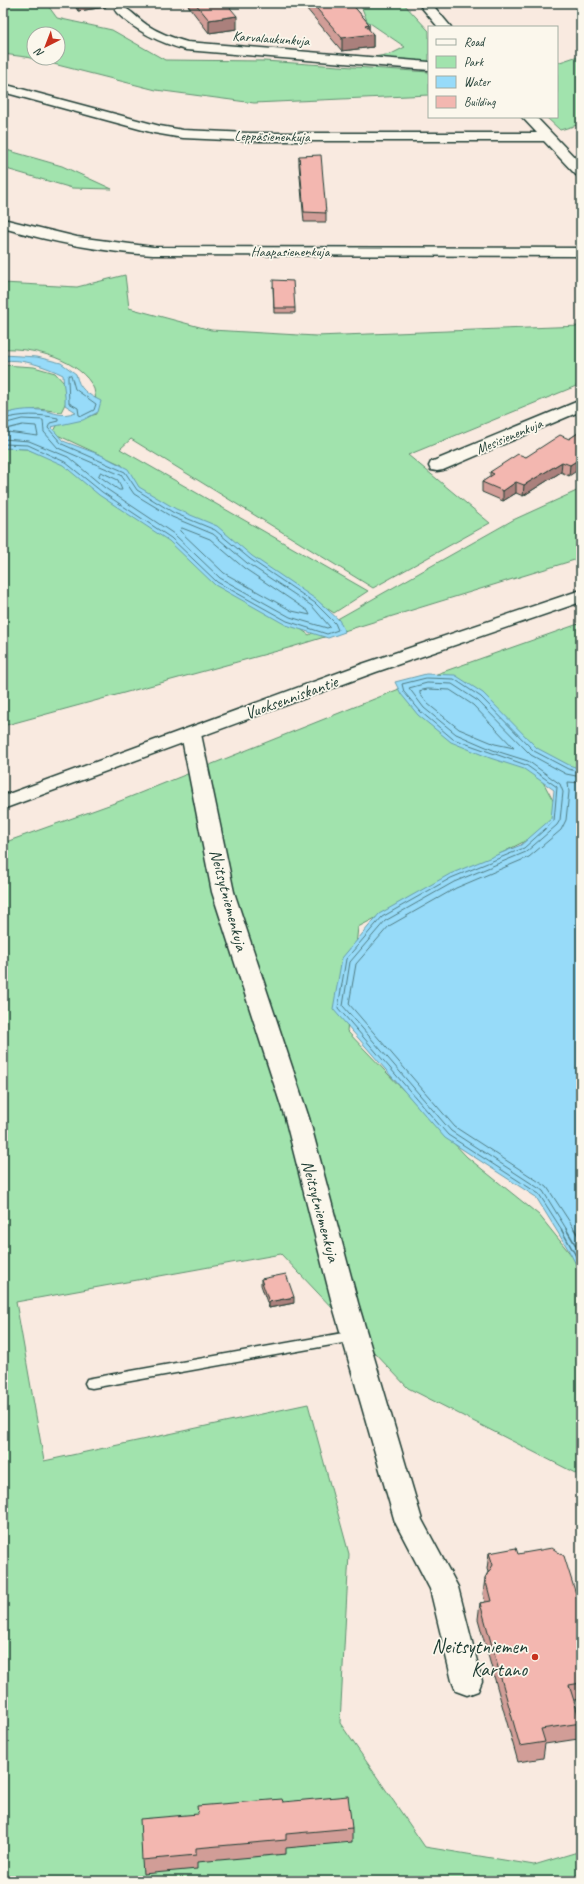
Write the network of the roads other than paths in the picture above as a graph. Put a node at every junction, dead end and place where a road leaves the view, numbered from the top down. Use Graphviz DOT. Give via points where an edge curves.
graph roads {
  1 [pos="424,3"];
  2 [pos="121,10"];
  3 [pos="444,26"];
  4 [pos="428,66"];
  5 [pos="3,88"];
  6 [pos="530,118"];
  7 [pos="548,137"];
  8 [pos="581,172"];
  9 [pos="3,223"];
  10 [pos="581,252"];
  11 [pos="581,405"];
  12 [pos="437,466"];
  13 [pos="581,596"];
  14 [pos="191,734"];
  15 [pos="3,803"];
  16 [pos="354,1336"];
  17 [pos="92,1383"];
  18 [pos="467,1681"];
  1 -- 3 [label="street"];
  2 -- 4 [label="street, Karvalaukunkuja" via="129,19 155,34 186,46"];
  5 -- 7 [label="street, Leppäsienenkuja" via="159,130 183,134 249,137"];
  6 -- 7 [label="street"];
  7 -- 8 [label="street"];
  9 -- 10 [label="street, Haapasienenkuja" via="113,249"];
  11 -- 12 [label="street, Mesisienenkuja"];
  13 -- 14 [label="street, Vuoksenniskantie" via="369,668"];
  14 -- 15 [label="street, Vuoksenniskantie"];
  14 -- 16 [label="street, Neitsytniemenkuja" via="224,892 296,1118"];
  16 -- 17 [label="lane"];
  16 -- 18 [label="street, Neitsytniemenkuja" via="409,1522 444,1587"];
}
